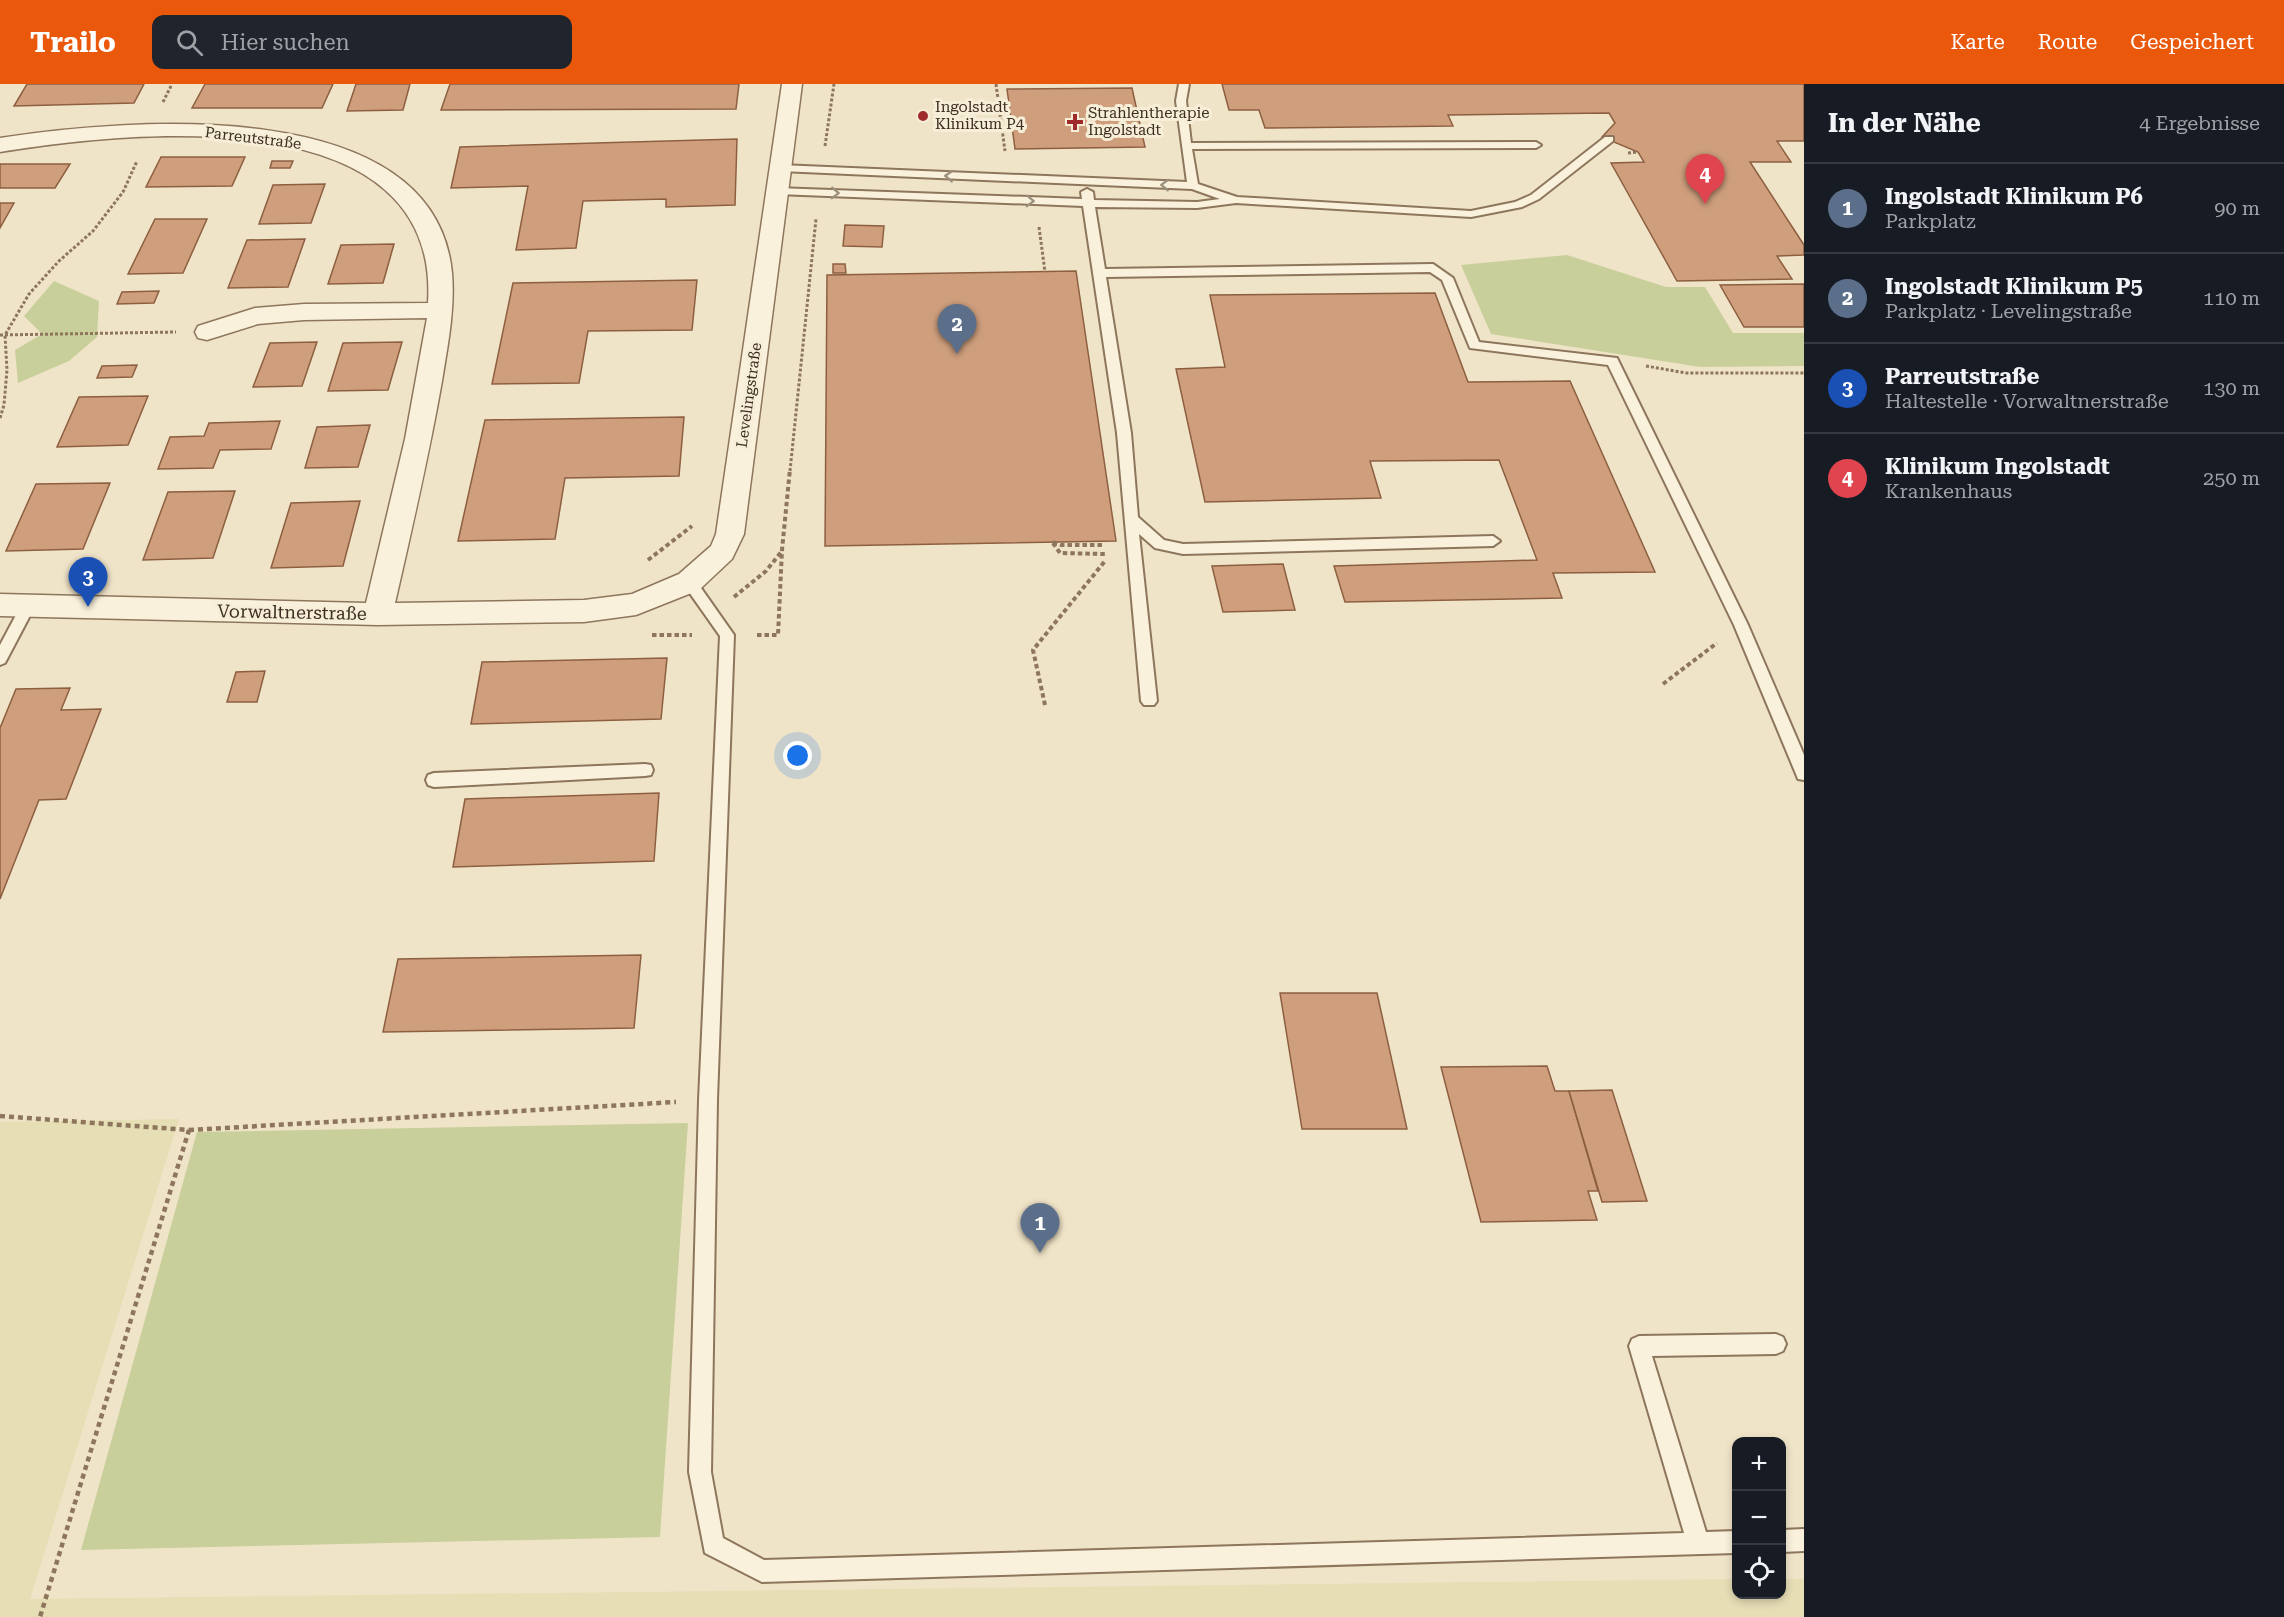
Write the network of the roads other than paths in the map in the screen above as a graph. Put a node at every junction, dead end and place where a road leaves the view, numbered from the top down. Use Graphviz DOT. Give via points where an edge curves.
graph roads {
  1 [pos="792,84"];
  2 [pos="1184,84"];
  3 [pos="1609,139"];
  4 [pos="0,145"];
  5 [pos="1536,145"];
  6 [pos="1186,146"];
  7 [pos="778,179"];
  8 [pos="1085,182"];
  9 [pos="1193,186"];
  10 [pos="1236,200"];
  11 [pos="1089,203"];
  12 [pos="1101,273"];
  13 [pos="441,310"];
  14 [pos="207,332"];
  15 [pos="1131,519"];
  16 [pos="1493,541"];
  17 [pos="1160,544"];
  18 [pos="1134,553"];
  19 [pos="689,582"];
  20 [pos="14,605"];
  21 [pos="584,611"];
  22 [pos="378,614"];
  23 [pos="0,659"];
  24 [pos="1149,701"];
  25 [pos="645,770"];
  26 [pos="1804,774"];
  27 [pos="434,780"];
  28 [pos="1776,1344"];
  29 [pos="1804,1540"];
  30 [pos="1786,1541"];
  31 [pos="1732,1542"];
  32 [pos="1698,1543"];
  1 -- 7 [label="street, Levelingstraße"];
  2 -- 6 [label="lane" via="1180,101"];
  3 -- 10 [label="lane" via="1535,197 1498,211 1446,214"];
  4 -- 13 [label="street, Parreutstraße" via="150,132 240,134 332,151 367,165 394,184 415,208 432,236 440,270"];
  5 -- 6 [label="lane"];
  6 -- 9 [label="lane"];
  8 -- 7 [label="lane, one-way" via="822,169"];
  7 -- 11 [label="lane, one-way" via="819,193"];
  7 -- 19 [label="street, Levelingstraße" via="730,534 722,552"];
  9 -- 8 [label="lane, one-way"];
  8 -- 11 [label="lane"];
  9 -- 10 [label="lane"];
  10 -- 11 [label="lane" via="1197,205"];
  11 -- 12 [label="lane"];
  12 -- 15 [label="lane" via="1124,433"];
  12 -- 26 [label="lane" via="1432,268 1447,278 1474,345 1614,361 1742,625"];
  13 -- 14 [label="street" via="255,316"];
  13 -- 22 [label="street, Parreutstraße" via="419,442"];
  15 -- 17 [label="lane"];
  15 -- 18 [label="lane"];
  16 -- 17 [label="lane" via="1183,549"];
  17 -- 18 [label="lane"];
  18 -- 24 [label="lane"];
  19 -- 21 [label="street, Levelingstraße" via="636,604"];
  19 -- 32 [label="lane" via="727,635 708,1100 700,1472 713,1545 762,1571"];
  20 -- 22 [label="street, Vorwaltnerstraße"];
  20 -- 23 [label="lane"];
  21 -- 22 [label="street, Vorwaltnerstraße"];
  25 -- 27 [label="lane"];
  28 -- 32 [label="lane" via="1639,1346"];
  29 -- 30 [label="lane"];
  31 -- 32 [label="lane"];
}
